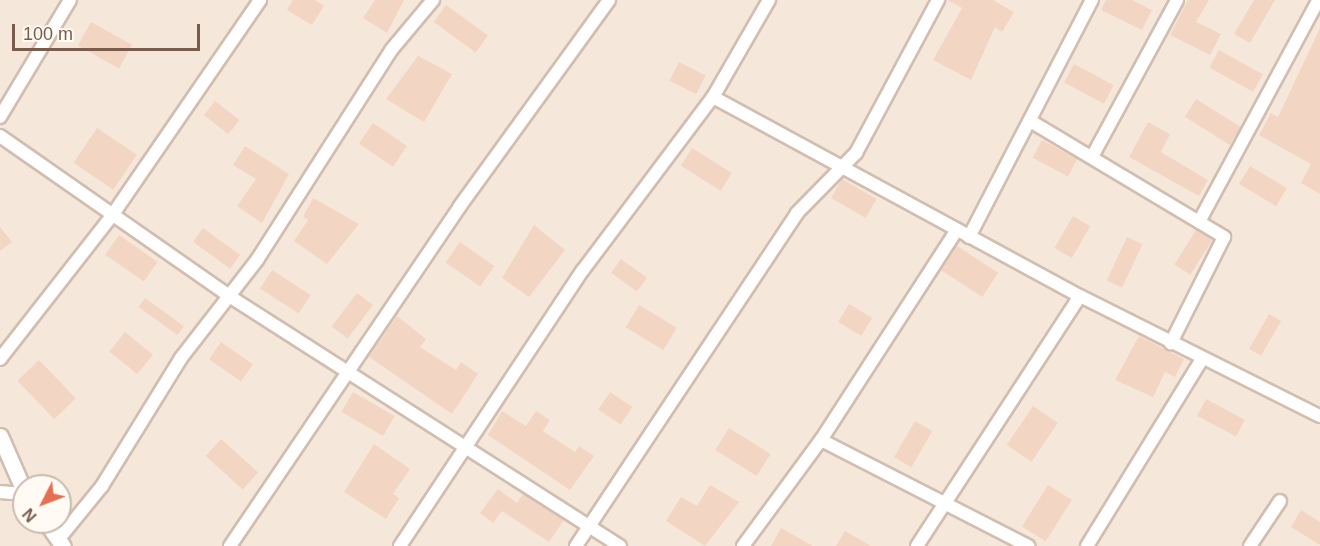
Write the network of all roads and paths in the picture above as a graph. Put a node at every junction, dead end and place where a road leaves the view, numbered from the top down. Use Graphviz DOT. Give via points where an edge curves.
graph roads {
  1 [pos="70,0"];
  2 [pos="260,0"];
  3 [pos="433,0"];
  4 [pos="609,0"];
  5 [pos="769,0"];
  6 [pos="938,0"];
  7 [pos="1092,0"];
  8 [pos="1177,0"];
  9 [pos="1316,2"];
  10 [pos="713,97"];
  11 [pos="0,117"];
  12 [pos="1032,122"];
  13 [pos="0,136"];
  14 [pos="1093,155"];
  15 [pos="843,168"];
  16 [pos="111,217"];
  17 [pos="1200,220"];
  18 [pos="957,230"];
  19 [pos="969,237"];
  20 [pos="229,296"];
  21 [pos="1080,296"];
  22 [pos="1171,343"];
  23 [pos="0,359"];
  24 [pos="1202,359"];
  25 [pos="349,371"];
  26 [pos="1320,416"];
  27 [pos="0,436"];
  28 [pos="821,440"];
  29 [pos="463,447"];
  30 [pos="16,474"];
  31 [pos="1280,501"];
  32 [pos="945,502"];
  33 [pos="588,528"];
  34 [pos="61,543"];
  35 [pos="230,546"];
  36 [pos="399,546"];
  37 [pos="576,546"];
  38 [pos="620,546"];
  39 [pos="743,546"];
  40 [pos="917,546"];
  41 [pos="1028,546"];
  42 [pos="1087,546"];
  43 [pos="1250,546"];
  1 -- 11 [label="street"];
  2 -- 16 [label="street"];
  3 -- 20 [label="street" via="392,49"];
  4 -- 25 [label="street"];
  5 -- 10 [label="street"];
  6 -- 15 [label="street"];
  7 -- 12 [label="street"];
  8 -- 14 [label="street"];
  9 -- 17 [label="street"];
  10 -- 15 [label="street"];
  10 -- 29 [label="street" via="582,270"];
  12 -- 14 [label="street"];
  12 -- 19 [label="street"];
  13 -- 16 [label="street"];
  14 -- 17 [label="street"];
  15 -- 18 [label="street"];
  15 -- 33 [label="street" via="797,213"];
  16 -- 20 [label="street"];
  16 -- 23 [label="street"];
  17 -- 22 [label="street" via="1225,242"];
  18 -- 19 [label="street"];
  18 -- 28 [label="street"];
  19 -- 21 [label="street"];
  20 -- 25 [label="street"];
  20 -- 34 [label="street" via="181,358 102,486"];
  21 -- 22 [label="street"];
  21 -- 32 [label="street"];
  22 -- 24 [label="street"];
  24 -- 26 [label="street"];
  24 -- 42 [label="street"];
  25 -- 29 [label="street"];
  25 -- 35 [label="street"];
  27 -- 30 [label="street"];
  28 -- 32 [label="street"];
  28 -- 39 [label="street"];
  29 -- 33 [label="street"];
  29 -- 36 [label="street"];
  31 -- 43 [label="street"];
  32 -- 40 [label="street"];
  32 -- 41 [label="street"];
  33 -- 37 [label="street"];
  33 -- 38 [label="street"];
}
